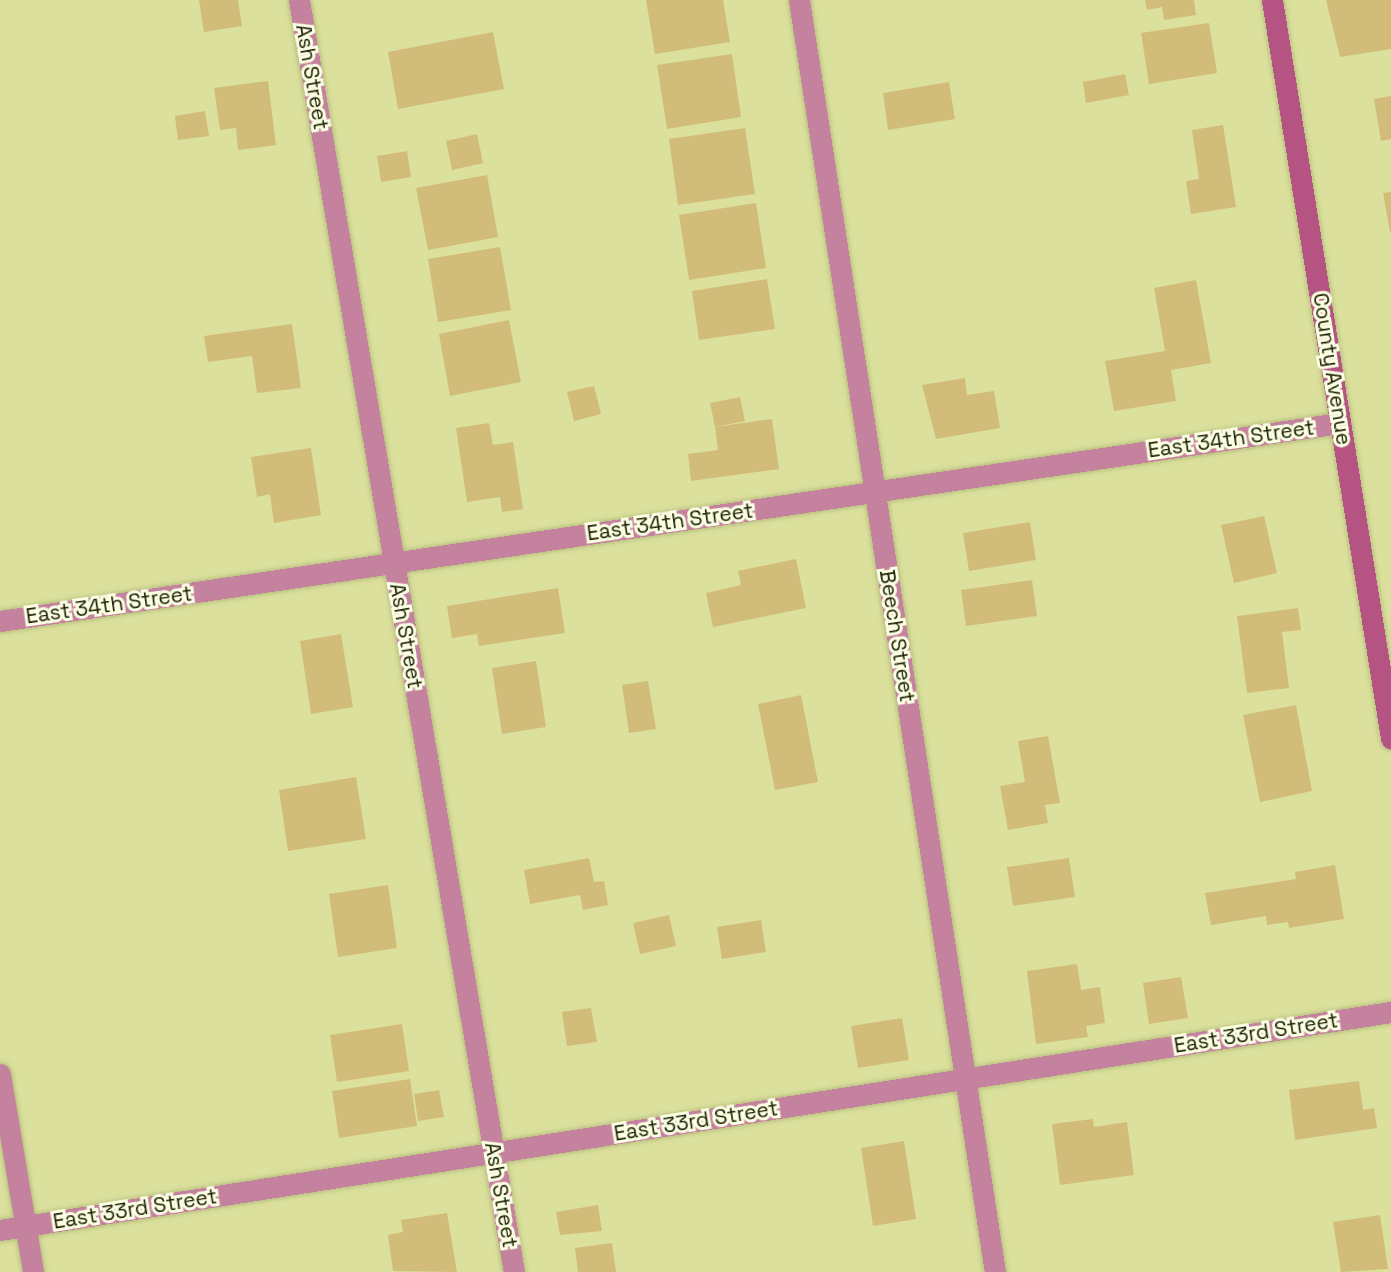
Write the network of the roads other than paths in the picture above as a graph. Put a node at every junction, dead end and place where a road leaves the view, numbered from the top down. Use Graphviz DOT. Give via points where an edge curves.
graph roads {
  1 [pos="299,0"];
  2 [pos="799,0"];
  3 [pos="1272,0"];
  4 [pos="1340,423"];
  5 [pos="874,492"];
  6 [pos="394,563"];
  7 [pos="0,621"];
  8 [pos="1391,738"];
  9 [pos="1391,1012"];
  10 [pos="0,1074"];
  11 [pos="965,1079"];
  12 [pos="493,1153"];
  13 [pos="25,1226"];
  14 [pos="0,1230"];
  15 [pos="33,1272"];
  16 [pos="514,1272"];
  17 [pos="995,1272"];
  1 -- 6 [label="street, Ash Street"];
  2 -- 5 [label="street, Beech Street"];
  3 -- 4 [label="street, County Avenue"];
  4 -- 5 [label="street, East 34th Street"];
  4 -- 8 [label="street, County Avenue"];
  5 -- 6 [label="street, East 34th Street"];
  5 -- 11 [label="street, Beech Street"];
  6 -- 7 [label="street, East 34th Street"];
  6 -- 12 [label="street, Ash Street"];
  9 -- 11 [label="street, East 33rd Street"];
  10 -- 13 [label="street"];
  11 -- 12 [label="street, East 33rd Street"];
  11 -- 17 [label="street, Beech Street"];
  12 -- 13 [label="street, East 33rd Street"];
  12 -- 16 [label="street, Ash Street"];
  13 -- 14 [label="street, East 33rd Street"];
  13 -- 15 [label="street"];
}
